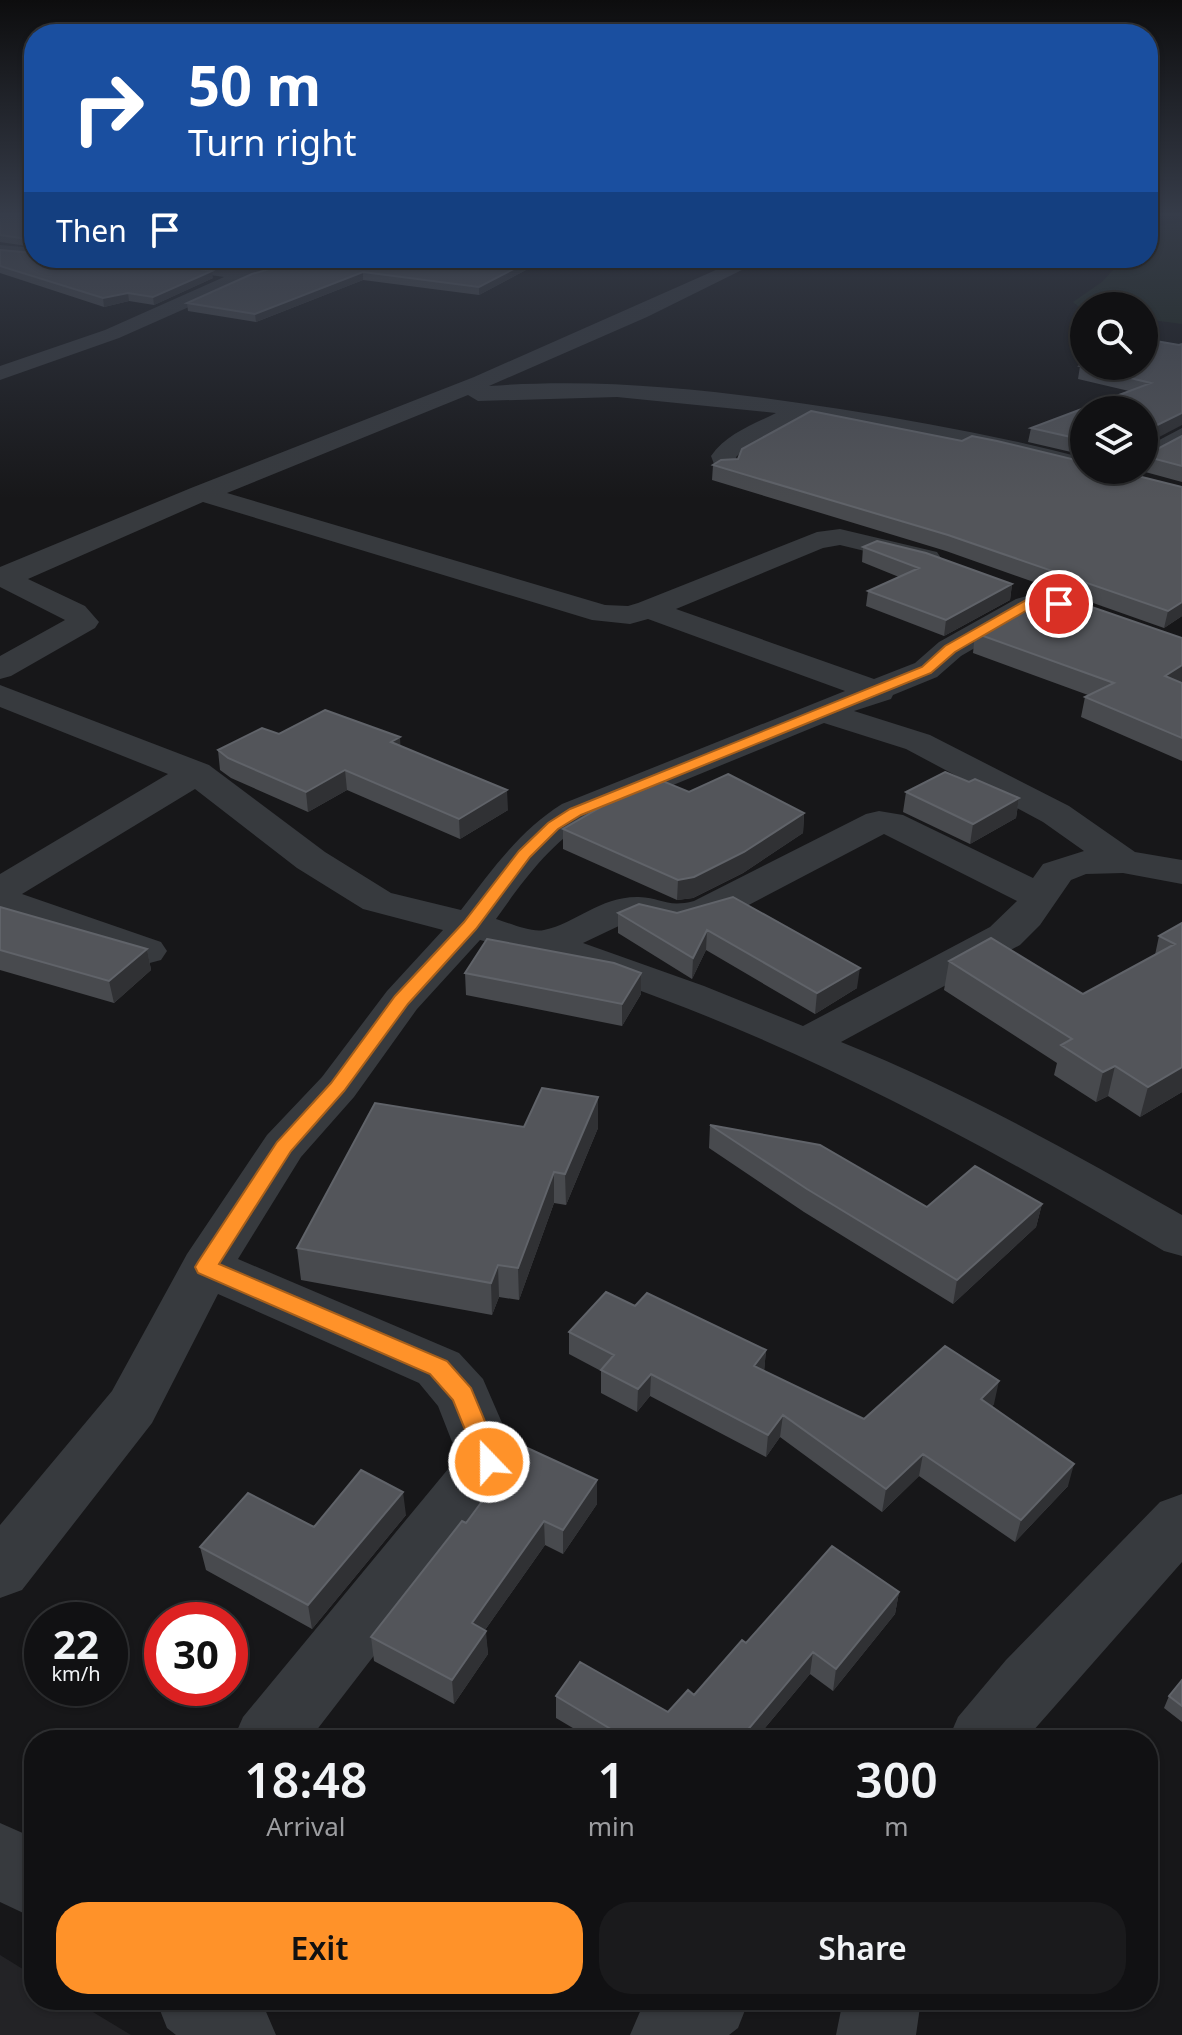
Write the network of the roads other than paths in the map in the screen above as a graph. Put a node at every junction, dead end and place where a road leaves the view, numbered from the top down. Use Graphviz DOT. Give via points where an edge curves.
graph roads {
  1 [pos="168,309"];
  2 [pos="643,309"];
  3 [pos="0,373"];
  4 [pos="444,398"];
  5 [pos="800,410"];
  6 [pos="1182,435"];
  7 [pos="1158,449"];
  8 [pos="1070,461"];
  9 [pos="726,467"];
  10 [pos="200,493"];
  11 [pos="950,566"];
  12 [pos="3,577"];
  13 [pos="1034,596"];
  14 [pos="649,609"];
  15 [pos="0,669"];
  16 [pos="879,692"];
  17 [pos="0,695"];
  18 [pos="819,711"];
  19 [pos="196,773"];
  20 [pos="1123,861"];
  21 [pos="1182,872"];
  22 [pos="0,891"];
  23 [pos="1038,896"];
  24 [pos="0,900"];
  25 [pos="470,926"];
  26 [pos="547,945"];
  27 [pos="146,951"];
  28 [pos="805,1043"];
  29 [pos="1182,1238"];
  30 [pos="206,1267"];
  31 [pos="1182,1520"];
  32 [pos="0,1571"];
  33 [pos="275,1730"];
  34 [pos="990,1730"];
  35 [pos="0,1859"];
  36 [pos="24,1875"];
  37 [pos="207,2010"];
  38 [pos="699,2010"];
  39 [pos="880,2010"];
  40 [pos="236,2035"];
  41 [pos="670,2035"];
  42 [pos="876,2035"];
  1 -- 3 [label="street"];
  2 -- 4 [label="street"];
  4 -- 5 [label="street" via="602,390"];
  4 -- 10 [label="street"];
  5 -- 8 [label="street" via="940,432"];
  5 -- 9 [label="street" via="737,442 723,456"];
  6 -- 7 [label="street"];
  10 -- 12 [label="street"];
  10 -- 14 [label="street" via="603,614"];
  11 -- 14 [label="street" via="840,537 817,540"];
  12 -- 15 [label="street" via="84,622"];
  13 -- 16 [label="street" via="926,670"];
  14 -- 16 [label="street"];
  16 -- 18 [label="street"];
  17 -- 19 [label="street"];
  18 -- 20 [label="street" via="918,742 1056,814"];
  18 -- 25 [label="street" via="575,812 524,854"];
  19 -- 22 [label="street"];
  19 -- 25 [label="street" via="311,860 377,901"];
  20 -- 21 [label="street"];
  20 -- 23 [label="street" via="1097,860 1057,872"];
  23 -- 26 [label="street" via="879,822 708,910 676,918 639,909 613,913"];
  23 -- 28 [label="street" via="1005,936"];
  24 -- 27 [label="street"];
  25 -- 26 [label="street"];
  25 -- 30 [label="street" via="402,1000 338,1087 284,1146"];
  26 -- 28 [label="street"];
  28 -- 29 [label="street" via="870,1070 1061,1168"];
  30 -- 32 [label="street" via="132,1407"];
  30 -- 33 [label="street" via="439,1368 463,1395 489,1462"];
  31 -- 34 [label="street"];
  35 -- 36 [label="street"];
  37 -- 40 [label="street"];
  38 -- 41 [label="street"];
  39 -- 42 [label="street"];
}
